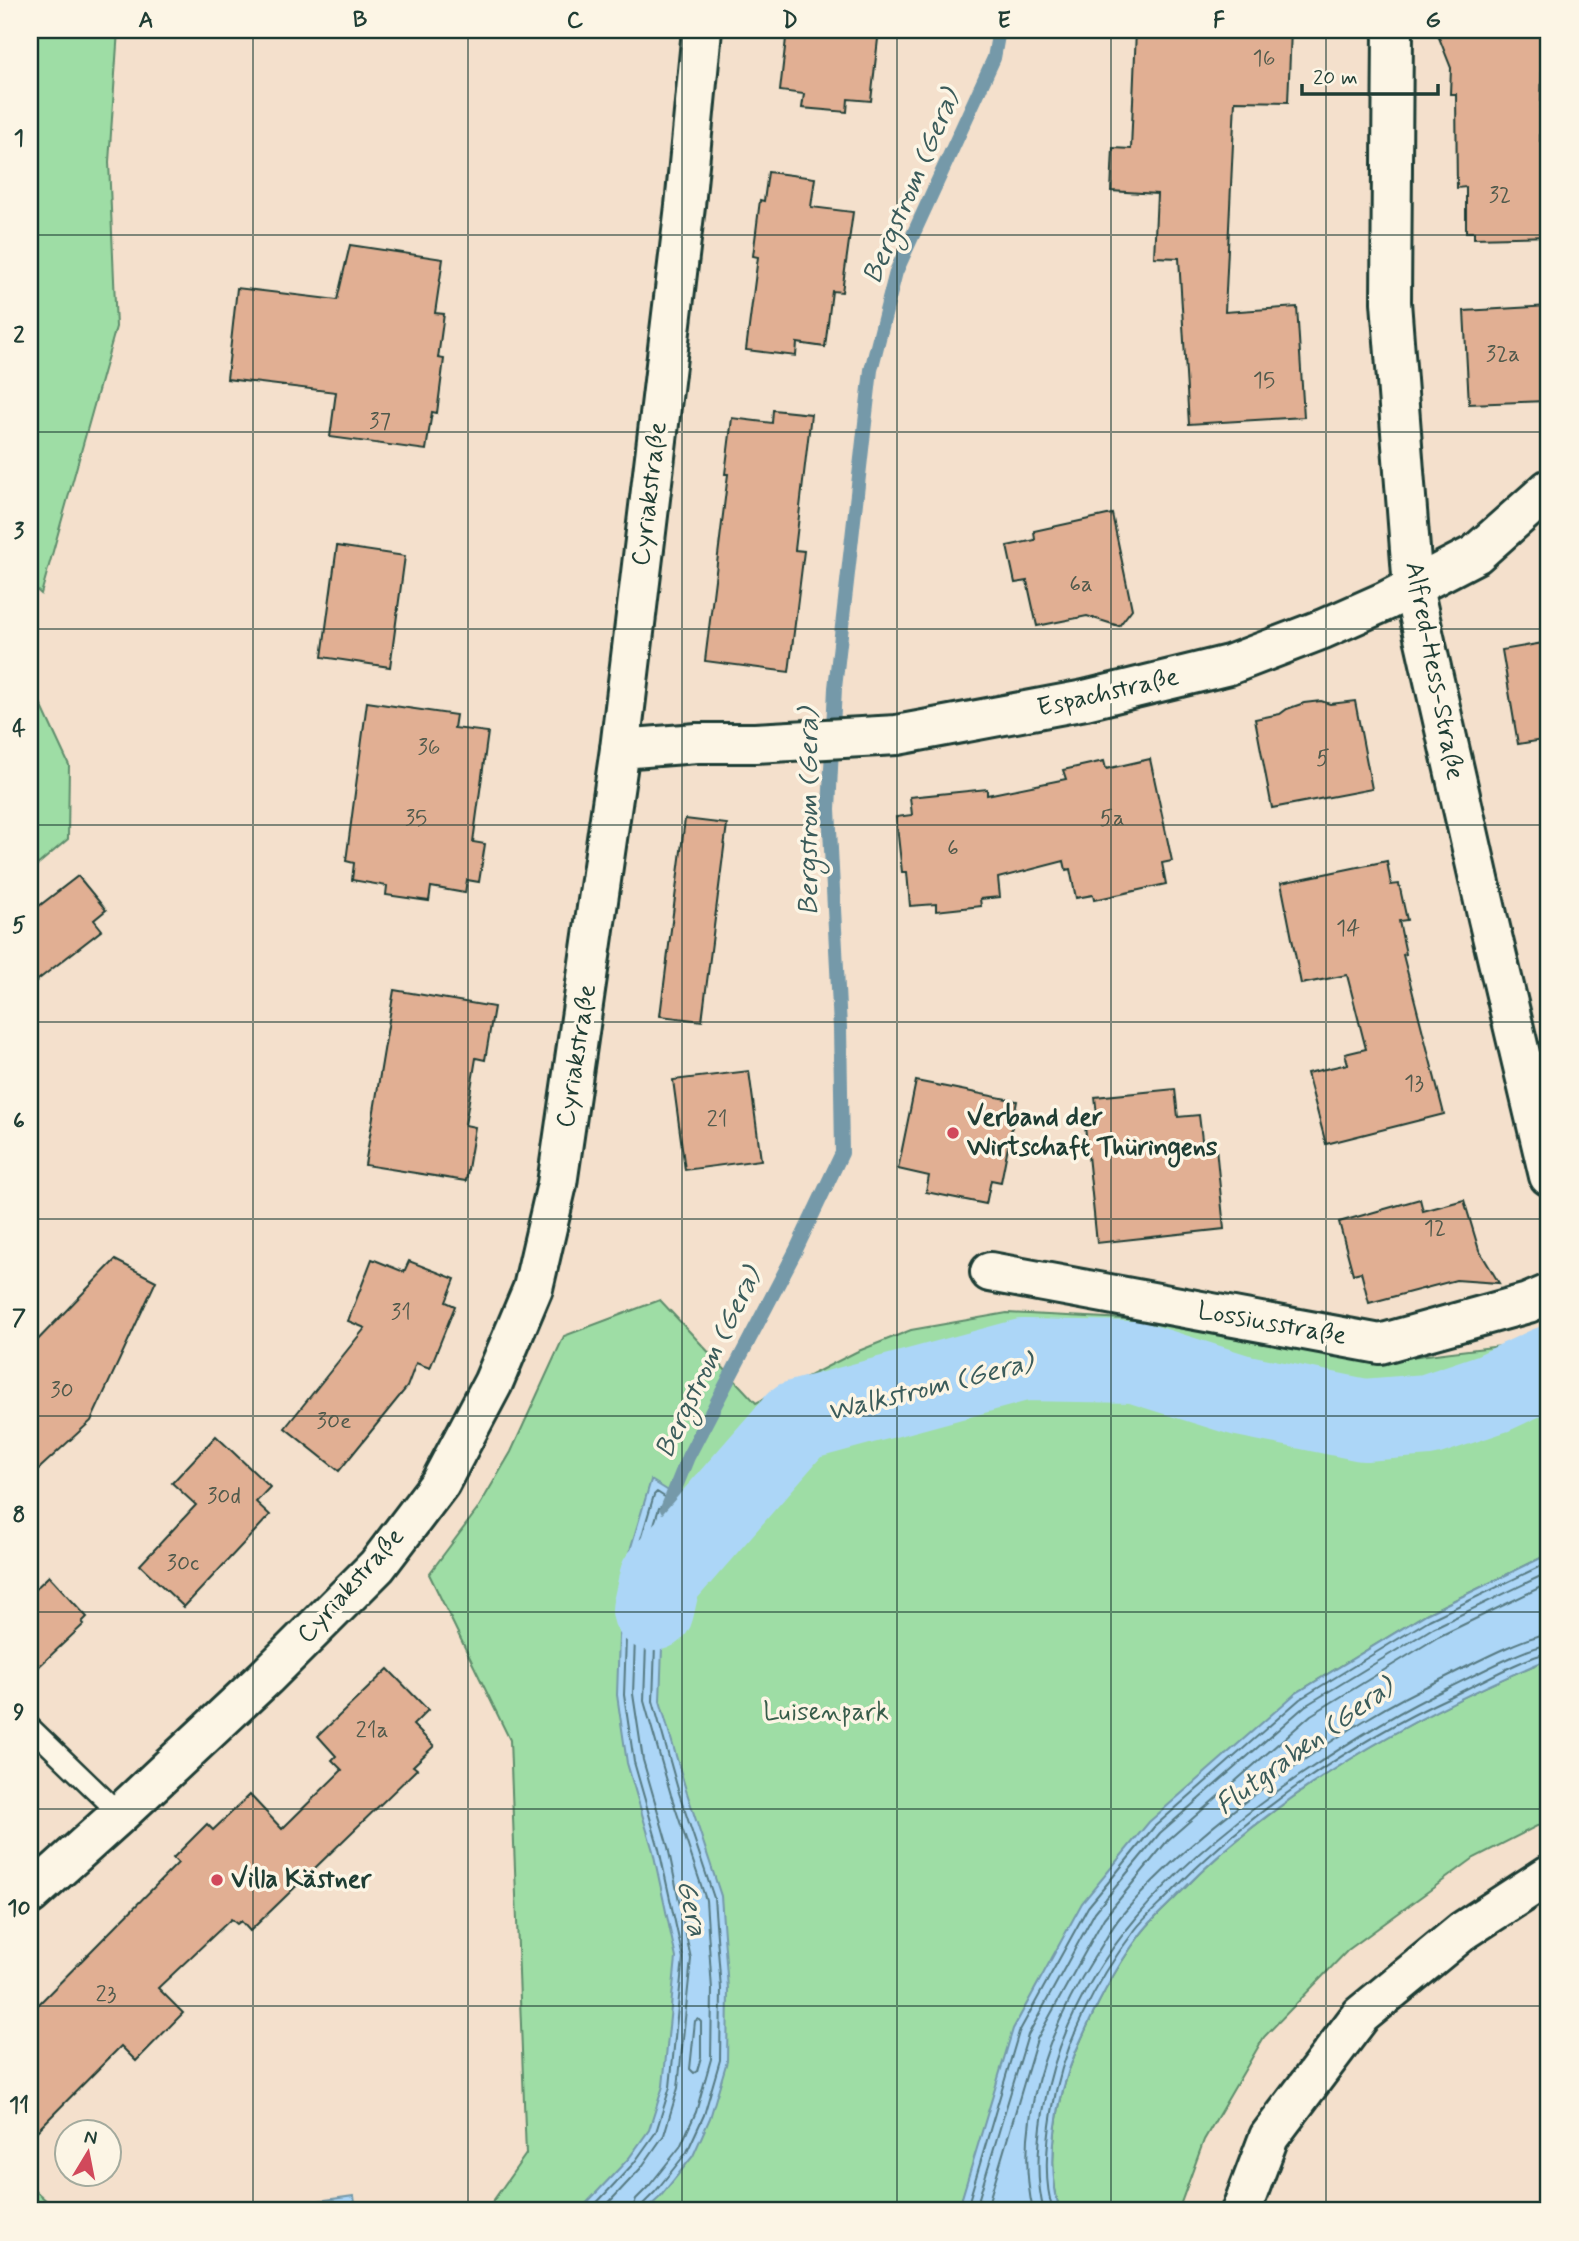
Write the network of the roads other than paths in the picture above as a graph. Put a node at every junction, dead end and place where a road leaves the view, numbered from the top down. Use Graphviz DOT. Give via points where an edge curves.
graph roads {
  1 [pos="702,30"];
  2 [pos="1393,30"];
  3 [pos="1549,489"];
  4 [pos="1413,588"];
  5 [pos="620,749"];
  6 [pos="1549,1176"];
  7 [pos="989,1272"];
  8 [pos="1549,1294"];
  9 [pos="30,1727"];
  10 [pos="120,1814"];
  11 [pos="1549,1875"];
  12 [pos="30,1895"];
  13 [pos="1241,2211"];
  1 -- 5 [label="street, Cyriakstraße"];
  2 -- 4 [label="street, Alfred-Hess-Straße" via="1391,302"];
  3 -- 4 [label="street, Espachstraße" via="1476,554"];
  4 -- 5 [label="street, Espachstraße" via="1229,665 1085,700 897,735"];
  4 -- 6 [label="street, Alfred-Hess-Straße"];
  5 -- 10 [label="street, Cyriakstraße" via="558,1184 533,1289 493,1382 440,1483 377,1566"];
  7 -- 8 [label="street, Lossiusstraße" via="1380,1344"];
  9 -- 10 [label="lane"];
  10 -- 12 [label="street, Cyriakstraße"];
  11 -- 13 [label="street" via="1463,1931 1362,2015 1269,2137"];
}
